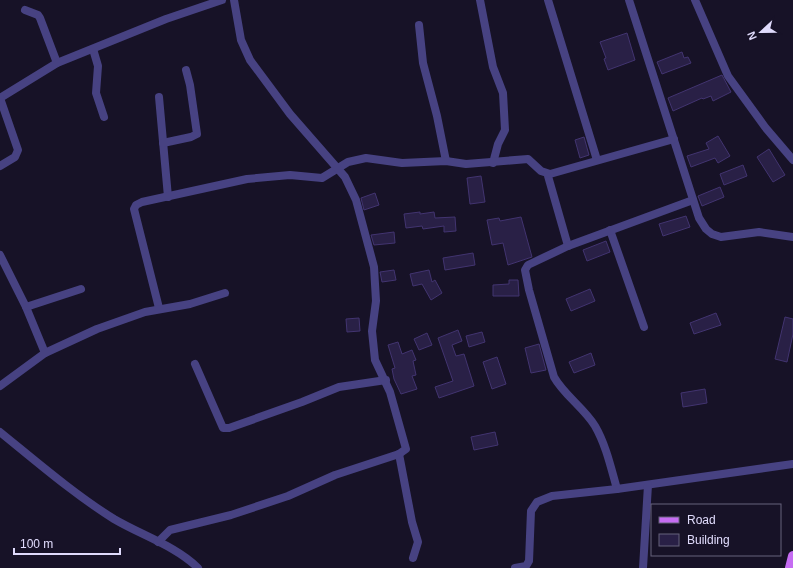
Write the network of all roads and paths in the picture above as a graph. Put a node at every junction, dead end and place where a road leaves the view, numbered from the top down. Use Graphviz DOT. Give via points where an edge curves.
graph roads {
  1 [pos="222,0"];
  2 [pos="234,0"];
  3 [pos="480,0"];
  4 [pos="548,0"];
  5 [pos="629,0"];
  6 [pos="695,0"];
  7 [pos="25,10"];
  8 [pos="419,25"];
  9 [pos="93,49"];
  10 [pos="57,63"];
  11 [pos="186,70"];
  12 [pos="159,97"];
  13 [pos="0,98"];
  14 [pos="104,117"];
  15 [pos="674,139"];
  16 [pos="163,143"];
  17 [pos="596,160"];
  18 [pos="793,160"];
  19 [pos="446,161"];
  20 [pos="493,163"];
  21 [pos="0,166"];
  22 [pos="338,170"];
  23 [pos="550,174"];
  24 [pos="168,197"];
  25 [pos="693,200"];
  26 [pos="610,230"];
  27 [pos="793,237"];
  28 [pos="568,246"];
  29 [pos="0,255"];
  30 [pos="81,289"];
  31 [pos="225,294"];
  32 [pos="26,307"];
  33 [pos="159,308"];
  34 [pos="644,327"];
  35 [pos="45,353"];
  36 [pos="195,364"];
  37 [pos="386,380"];
  38 [pos="0,386"];
  39 [pos="0,432"];
  40 [pos="399,454"];
  41 [pos="793,464"];
  42 [pos="648,485"];
  43 [pos="617,489"];
  44 [pos="158,542"];
  45 [pos="793,556"];
  46 [pos="413,558"];
  47 [pos="198,568"];
  48 [pos="515,568"];
  49 [pos="643,568"];
  50 [pos="790,568"];
  1 -- 9 [label="street" via="166,19"];
  2 -- 22 [label="street" via="241,40 250,60 290,114"];
  3 -- 20 [label="street" via="494,67 503,93 505,130"];
  4 -- 17 [label="street"];
  5 -- 15 [label="street"];
  6 -- 18 [label="street" via="728,76 764,127"];
  7 -- 10 [label="street" via="40,18"];
  8 -- 19 [label="street" via="423,64"];
  9 -- 10 [label="street"];
  9 -- 14 [label="street" via="99,75 96,93"];
  10 -- 13 [label="street"];
  11 -- 16 [label="street" via="197,134"];
  12 -- 16 [label="street"];
  13 -- 21 [label="street" via="18,150 15,157"];
  15 -- 17 [label="street"];
  15 -- 25 [label="street"];
  16 -- 24 [label="street"];
  17 -- 23 [label="street"];
  19 -- 20 [label="street" via="466,164"];
  19 -- 22 [label="street" via="402,162 366,158 348,162"];
  20 -- 23 [label="street" via="528,159 541,171"];
  22 -- 24 [label="street" via="322,178 290,175 247,179"];
  22 -- 37 [label="street" via="351,189 374,267 376,293 372,330 375,360"];
  23 -- 28 [label="street" via="548,176"];
  24 -- 33 [label="street" via="136,204 134,210"];
  25 -- 26 [label="street"];
  25 -- 27 [label="street" via="699,218 706,230 712,234 721,237 759,232"];
  26 -- 28 [label="street"];
  26 -- 34 [label="street"];
  28 -- 43 [label="street" via="528,265 525,270 529,290 554,376 558,385 594,426 608,455"];
  29 -- 32 [label="street"];
  30 -- 32 [label="street"];
  31 -- 33 [label="street" via="190,304"];
  32 -- 35 [label="street"];
  33 -- 35 [label="street" via="97,329"];
  35 -- 38 [label="street"];
  36 -- 37 [label="street" via="223,428 339,387"];
  37 -- 40 [label="street" via="405,443 406,449"];
  39 -- 44 [label="street" via="87,500"];
  40 -- 44 [label="street" via="335,475 281,498 231,515 170,530"];
  40 -- 46 [label="street" via="418,542"];
  41 -- 42 [label="street"];
  42 -- 43 [label="street"];
  42 -- 49 [label="street"];
  43 -- 48 [label="street" via="552,496 536,502 530,510 529,561 526,566"];
  44 -- 47 [label="street"];
  45 -- 50 [label="main road"];
}
